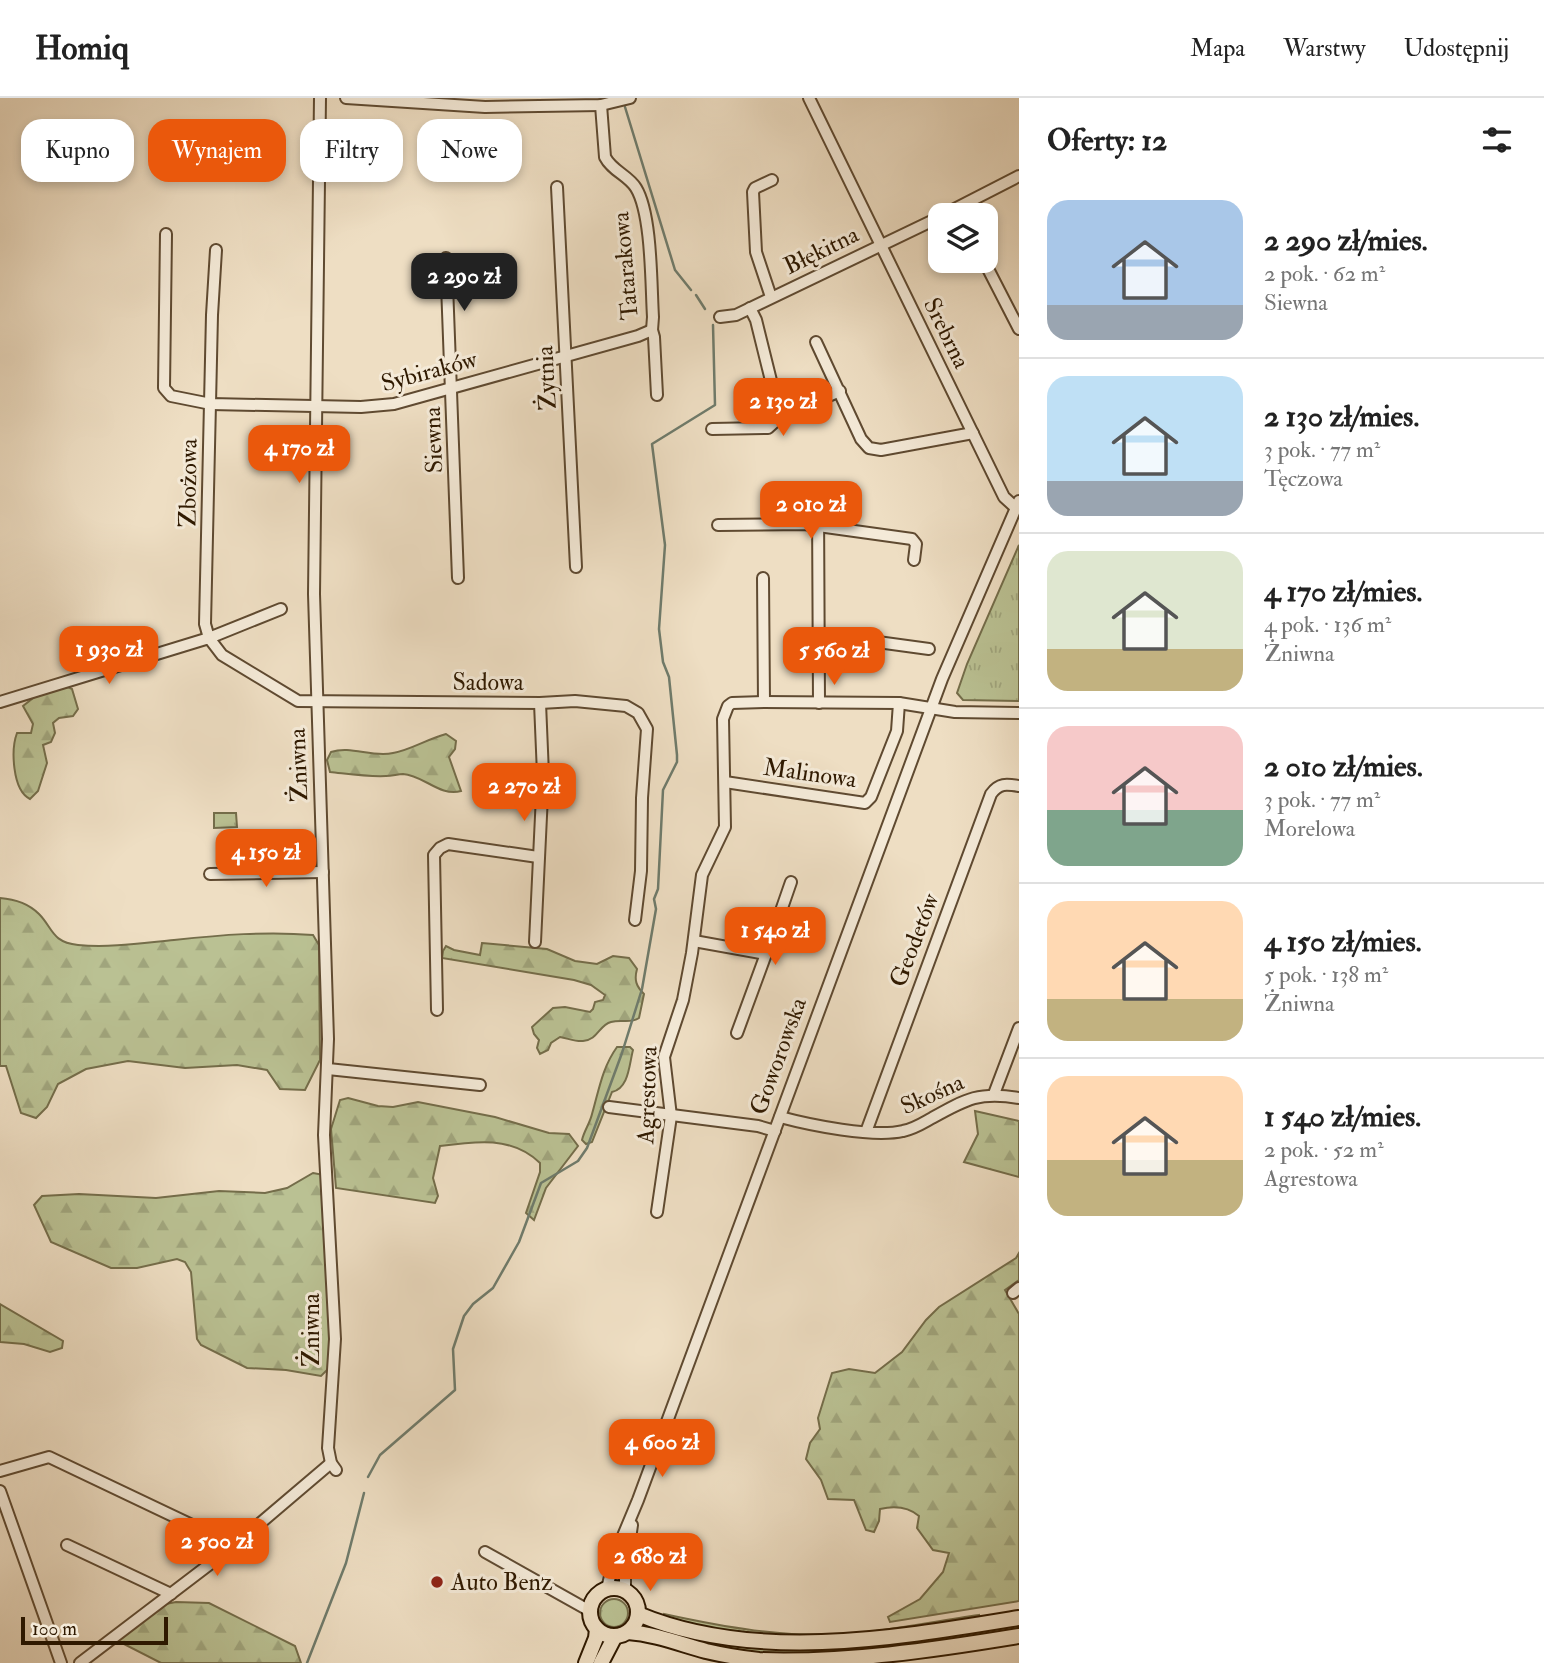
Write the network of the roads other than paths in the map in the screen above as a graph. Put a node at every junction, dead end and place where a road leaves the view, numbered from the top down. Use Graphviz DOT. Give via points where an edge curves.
graph roads {
  1 [pos="320,98"];
  2 [pos="346,98"];
  3 [pos="629,98"];
  4 [pos="809,98"];
  5 [pos="601,105"];
  6 [pos="1019,177"];
  7 [pos="772,180"];
  8 [pos="557,187"];
  9 [pos="975,203"];
  10 [pos="928,223"];
  11 [pos="166,234"];
  12 [pos="881,245"];
  13 [pos="216,250"];
  14 [pos="446,258"];
  15 [pos="990,273"];
  16 [pos="772,297"];
  17 [pos="750,307"];
  18 [pos="720,317"];
  19 [pos="1019,329"];
  20 [pos="652,330"];
  21 [pos="816,342"];
  22 [pos="566,356"];
  23 [pos="452,387"];
  24 [pos="840,391"];
  25 [pos="657,395"];
  26 [pos="211,404"];
  27 [pos="315,405"];
  28 [pos="780,417"];
  29 [pos="712,429"];
  30 [pos="973,433"];
  31 [pos="1018,504"];
  32 [pos="818,505"];
  33 [pos="718,525"];
  34 [pos="818,526"];
  35 [pos="914,560"];
  36 [pos="576,568"];
  37 [pos="458,578"];
  38 [pos="763,578"];
  39 [pos="281,610"];
  40 [pos="819,634"];
  41 [pos="209,638"];
  42 [pos="929,649"];
  43 [pos="0,702"];
  44 [pos="764,702"];
  45 [pos="316,703"];
  46 [pos="540,703"];
  47 [pos="819,703"];
  48 [pos="899,703"];
  49 [pos="932,707"];
  50 [pos="1019,713"];
  51 [pos="725,782"];
  52 [pos="1019,786"];
  53 [pos="538,857"];
  54 [pos="323,872"];
  55 [pos="210,874"];
  56 [pos="791,882"];
  57 [pos="635,920"];
  58 [pos="694,941"];
  59 [pos="536,942"];
  60 [pos="766,954"];
  61 [pos="437,1010"];
  62 [pos="1019,1028"];
  63 [pos="737,1033"];
  64 [pos="328,1069"];
  65 [pos="480,1085"];
  66 [pos="994,1094"];
  67 [pos="1019,1098"];
  68 [pos="609,1107"];
  69 [pos="671,1116"];
  70 [pos="780,1116"];
  71 [pos="775,1131"];
  72 [pos="866,1132"];
  73 [pos="657,1212"];
  74 [pos="0,1471"];
  75 [pos="0,1491"];
  76 [pos="634,1512"];
  77 [pos="67,1545"];
  78 [pos="234,1545"];
  79 [pos="485,1552"];
  80 [pos="607,1589"];
  81 [pos="625,1591"];
  82 [pos="171,1594"];
  83 [pos="590,1611"];
  84 [pos="638,1614"];
  85 [pos="1019,1618"];
  86 [pos="597,1629"];
  87 [pos="621,1634"];
  88 [pos="1019,1636"];
  89 [pos="61,1663"];
  90 [pos="80,1663"];
  91 [pos="586,1663"];
  92 [pos="601,1663"];
  1 -- 27 [label="street, Żniwna"];
  2 -- 5 [label="street" via="485,107"];
  3 -- 5 [label="street"];
  4 -- 12 [label="street, Srebrna"];
  5 -- 20 [label="street, Tatarakowa" via="605,157 630,180 643,206"];
  6 -- 9 [label="street, Błękitna"];
  7 -- 16 [label="street" via="753,192 756,252"];
  8 -- 22 [label="street, Żytnia"];
  10 -- 12 [label="street, Błękitna"];
  11 -- 26 [label="street, Sybiraków" via="164,388 171,396"];
  12 -- 16 [label="street, Błękitna"];
  12 -- 30 [label="street, Srebrna"];
  13 -- 26 [label="street, Zbożowa"];
  14 -- 23 [label="street, Siewna"];
  15 -- 19 [label="street"];
  16 -- 17 [label="street, Błękitna"];
  17 -- 18 [label="street, Błękitna"];
  17 -- 28 [label="street"];
  20 -- 22 [label="street, Sybiraków"];
  20 -- 25 [label="street, Tatarakowa"];
  21 -- 24 [label="street"];
  22 -- 23 [label="street, Sybiraków"];
  22 -- 36 [label="street, Żytnia"];
  23 -- 27 [label="street, Sybiraków" via="394,404"];
  23 -- 37 [label="street, Siewna"];
  24 -- 28 [label="street"];
  24 -- 30 [label="street" via="869,448 881,450"];
  26 -- 27 [label="street, Sybiraków"];
  26 -- 41 [label="street, Zbożowa" via="205,624"];
  27 -- 45 [label="street, Żniwna"];
  28 -- 29 [label="street" via="761,429"];
  30 -- 31 [label="street, Srebrna" via="1004,498"];
  31 -- 49 [label="street, Goworowska"];
  32 -- 34 [label="street"];
  33 -- 34 [label="street"];
  34 -- 35 [label="street" via="912,538"];
  34 -- 40 [label="street"];
  38 -- 44 [label="street"];
  39 -- 41 [label="street"];
  40 -- 42 [label="street"];
  40 -- 47 [label="street"];
  41 -- 43 [label="street"];
  41 -- 45 [label="street, Sadowa" via="222,655 293,699"];
  44 -- 47 [label="street"];
  44 -- 51 [label="street, Agrestowa" via="732,703 726,709"];
  45 -- 46 [label="street, Sadowa"];
  45 -- 54 [label="street, Żniwna"];
  46 -- 53 [label="street" via="543,774"];
  46 -- 57 [label="street, Sadowa" via="626,706 638,713 647,729"];
  47 -- 48 [label="street"];
  48 -- 49 [label="street"];
  48 -- 51 [label="street, Malinowa" via="897,732 865,803"];
  49 -- 50 [label="street"];
  49 -- 70 [label="street, Goworowska"];
  51 -- 58 [label="street, Agrestowa" via="724,831 702,875"];
  52 -- 72 [label="street, Geodetów" via="1001,784 987,804"];
  53 -- 59 [label="street"];
  53 -- 61 [label="street" via="448,844 434,855"];
  54 -- 55 [label="street"];
  54 -- 64 [label="street, Żniwna"];
  56 -- 60 [label="street"];
  58 -- 60 [label="street"];
  58 -- 69 [label="street, Agrestowa" via="683,1000 664,1057"];
  60 -- 63 [label="street"];
  62 -- 66 [label="street"];
  64 -- 65 [label="street"];
  64 -- 78 [label="street, Żniwna" via="324,1135 335,1339 328,1448 333,1466"];
  66 -- 67 [label="street, Skośna"];
  66 -- 72 [label="street, Skośna" via="968,1099 901,1132"];
  68 -- 69 [label="street"];
  69 -- 71 [label="street"];
  69 -- 73 [label="street, Agrestowa"];
  70 -- 71 [label="street, Goworowska"];
  70 -- 72 [label="street, Skośna"];
  71 -- 76 [label="street, Goworowska"];
  74 -- 78 [label="street" via="49,1457"];
  75 -- 89 [label="street"];
  76 -- 80 [label="street, Goworowska" via="615,1555"];
  76 -- 81 [label="street, Goworowska"];
  77 -- 82 [label="street"];
  78 -- 82 [label="street"];
  79 -- 83 [label="street"];
  80 -- 81 [label="main road"];
  80 -- 83 [label="main road" via="595,1598"];
  81 -- 84 [label="main road" via="635,1601"];
  82 -- 90 [label="street"];
  83 -- 86 [label="main road"];
  84 -- 85 [label="main road" via="692,1632 819,1645"];
  84 -- 87 [label="main road"];
  86 -- 87 [label="main road" via="608,1636"];
  86 -- 91 [label="main road"];
  87 -- 88 [label="main road" via="651,1634 735,1656 820,1663"];
  87 -- 92 [label="main road"];
}
